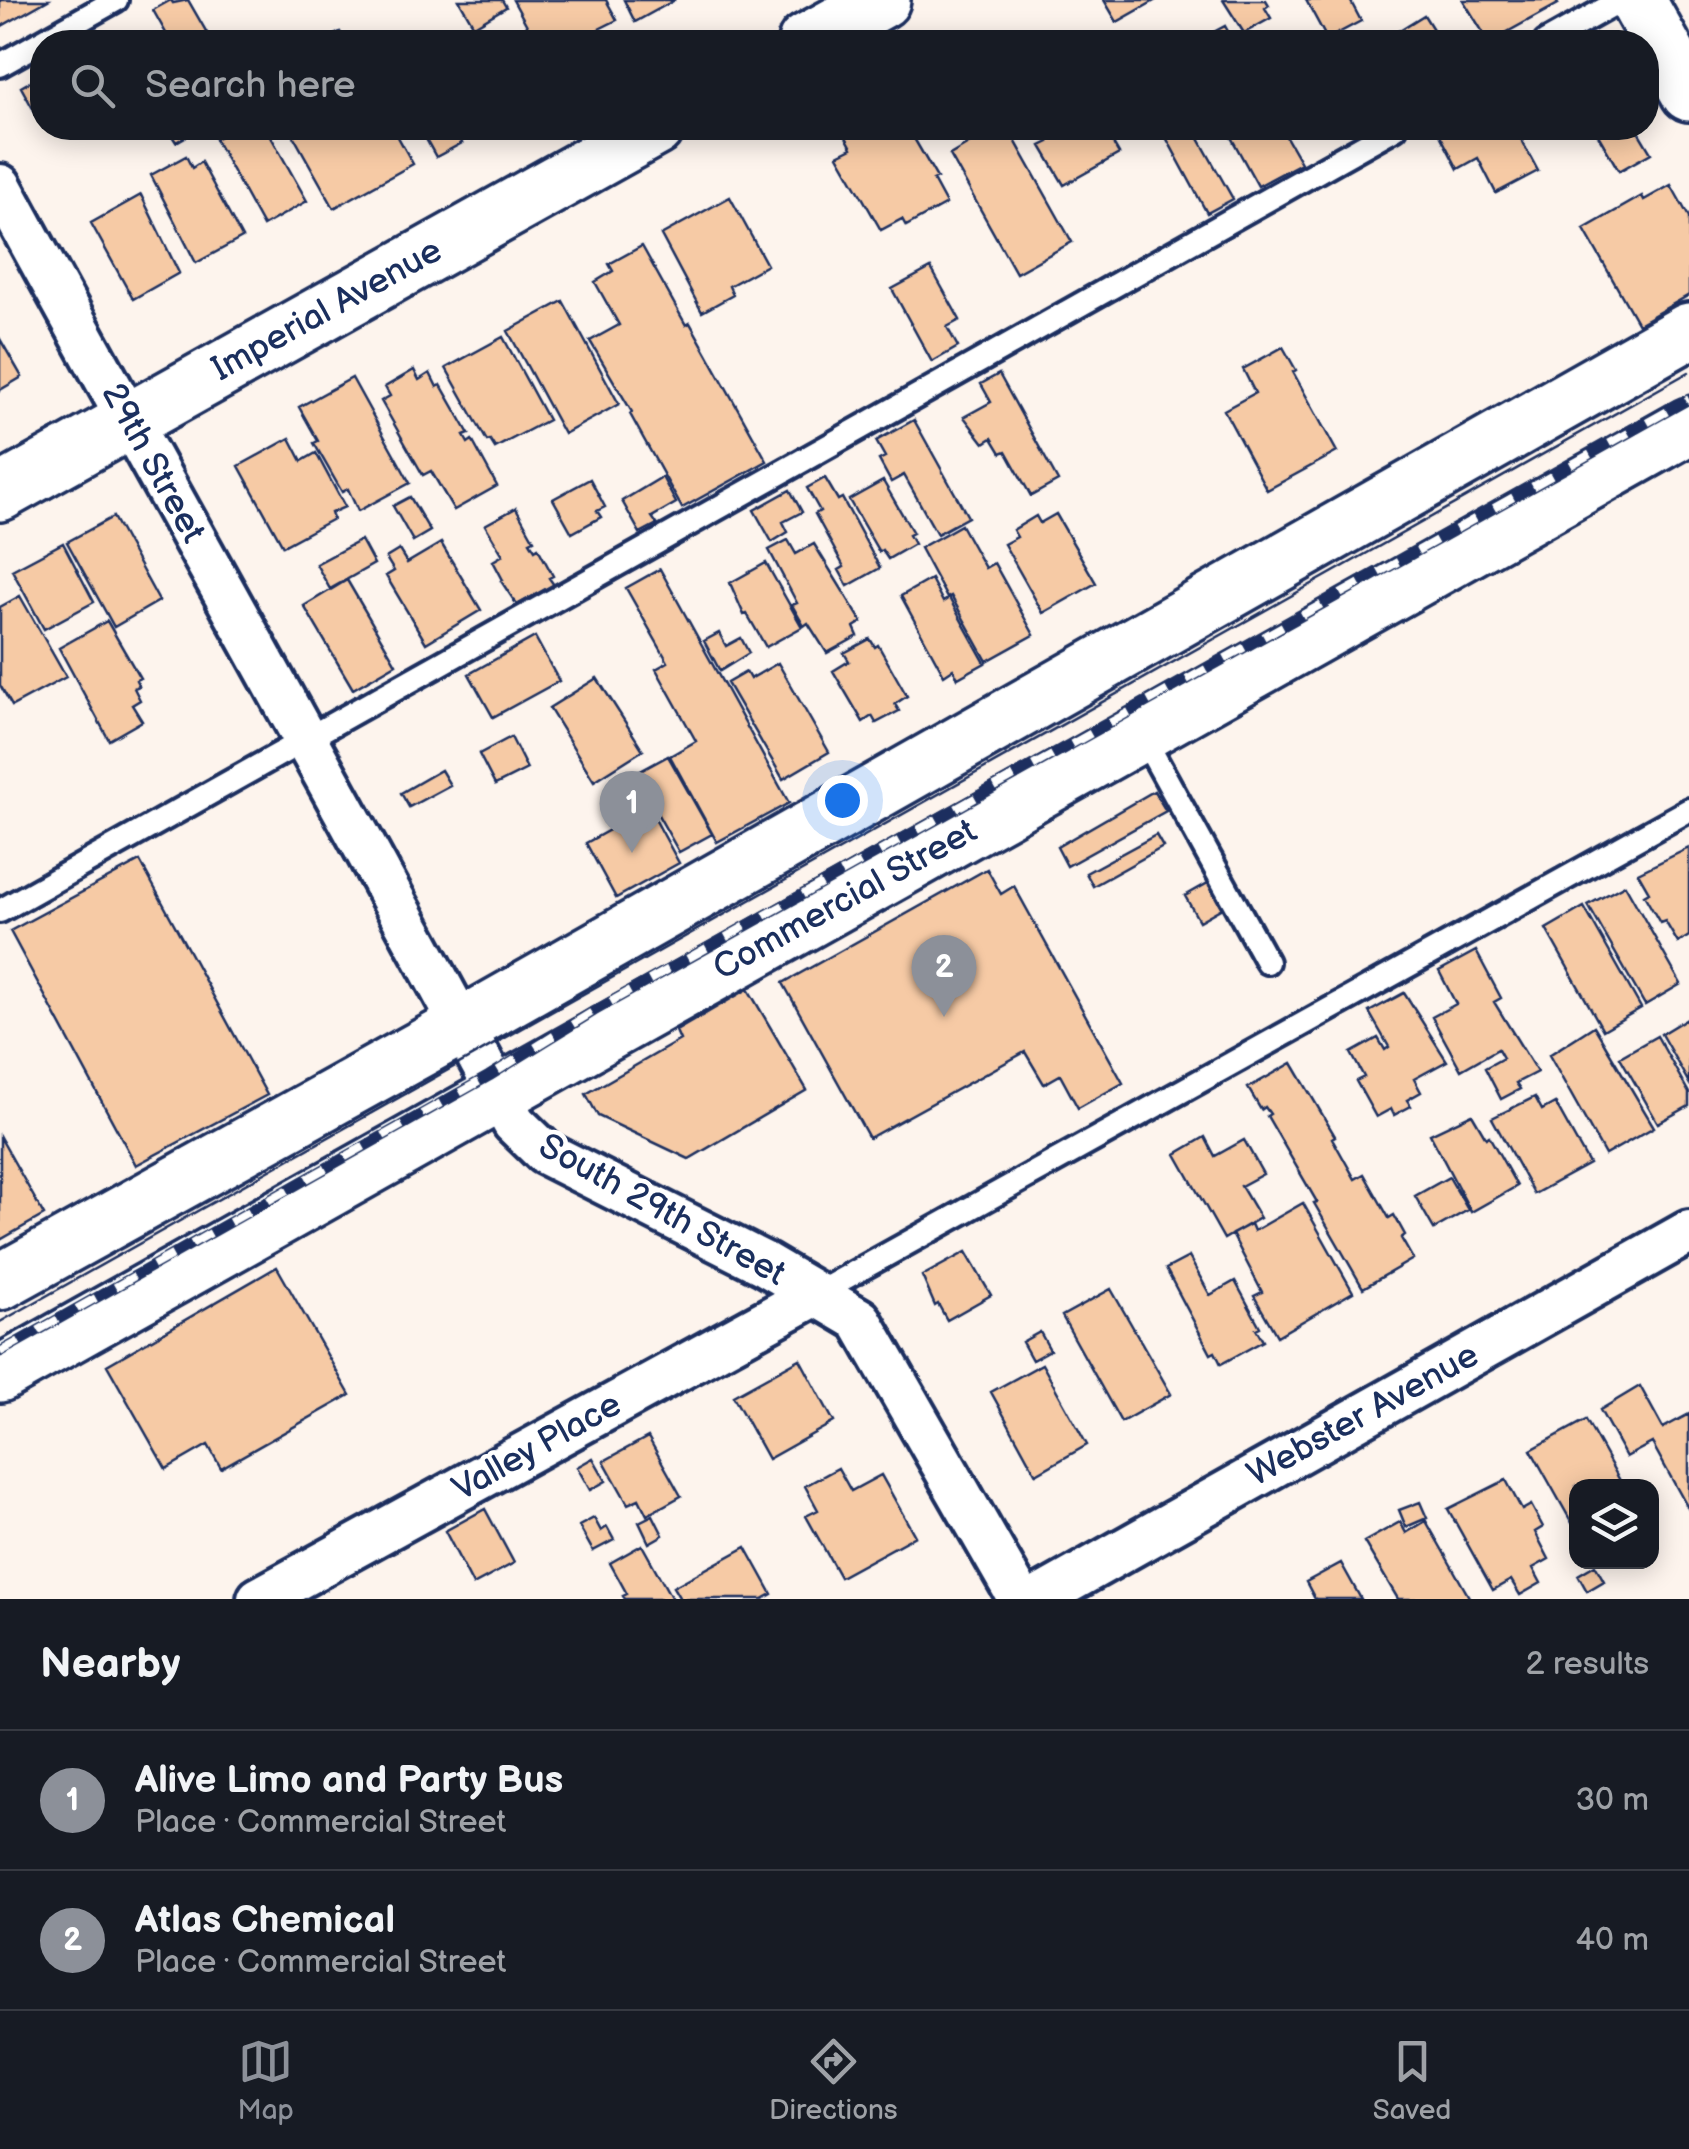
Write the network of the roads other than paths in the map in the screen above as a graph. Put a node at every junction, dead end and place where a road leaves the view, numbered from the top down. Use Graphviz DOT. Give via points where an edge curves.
graph roads {
  1 [pos="116,0"];
  2 [pos="882,0"];
  3 [pos="1621,0"];
  4 [pos="1637,0"];
  5 [pos="62,30"];
  6 [pos="828,30"];
  7 [pos="1567,30"];
  8 [pos="1654,30"];
  9 [pos="1659,39"];
  10 [pos="30,47"];
  11 [pos="0,64"];
  12 [pos="1689,93"];
  13 [pos="632,140"];
  14 [pos="1373,140"];
  15 [pos="0,186"];
  16 [pos="1689,332"];
  17 [pos="127,422"];
  18 [pos="1689,426"];
  19 [pos="0,493"];
  20 [pos="1141,733"];
  21 [pos="308,739"];
  22 [pos="1689,810"];
  23 [pos="0,911"];
  24 [pos="1267,962"];
  25 [pos="462,1026"];
  26 [pos="500,1095"];
  27 [pos="1689,1232"];
  28 [pos="0,1282"];
  29 [pos="814,1295"];
  30 [pos="0,1374"];
  31 [pos="259,1599"];
  32 [pos="1020,1599"];
  33 [pos="1036,1599"];
  1 -- 5 [label="lane"];
  2 -- 6 [label="main road"];
  3 -- 7 [label="lane"];
  4 -- 8 [label="main road"];
  9 -- 12 [label="main road"];
  10 -- 11 [label="lane"];
  13 -- 17 [label="main road, Imperial Avenue"];
  14 -- 21 [label="lane"];
  15 -- 17 [label="street, 29th Street"];
  16 -- 25 [label="main road"];
  17 -- 19 [label="main road, Imperial Avenue"];
  17 -- 21 [label="street, 29th Street"];
  18 -- 20 [label="main road, Commercial Street"];
  20 -- 24 [label="lane"];
  20 -- 26 [label="main road, Commercial Street"];
  21 -- 23 [label="lane"];
  21 -- 25 [label="street, South 29th Street"];
  22 -- 29 [label="lane"];
  25 -- 26 [label="street, South 29th Street"];
  25 -- 28 [label="main road"];
  26 -- 29 [label="street, South 29th Street" via="514,1123 545,1154"];
  26 -- 30 [label="main road, Commercial Street"];
  27 -- 33 [label="street, Webster Avenue"];
  29 -- 31 [label="street, Valley Place"];
  29 -- 32 [label="street, South 29th Street" via="860,1320"];
}
